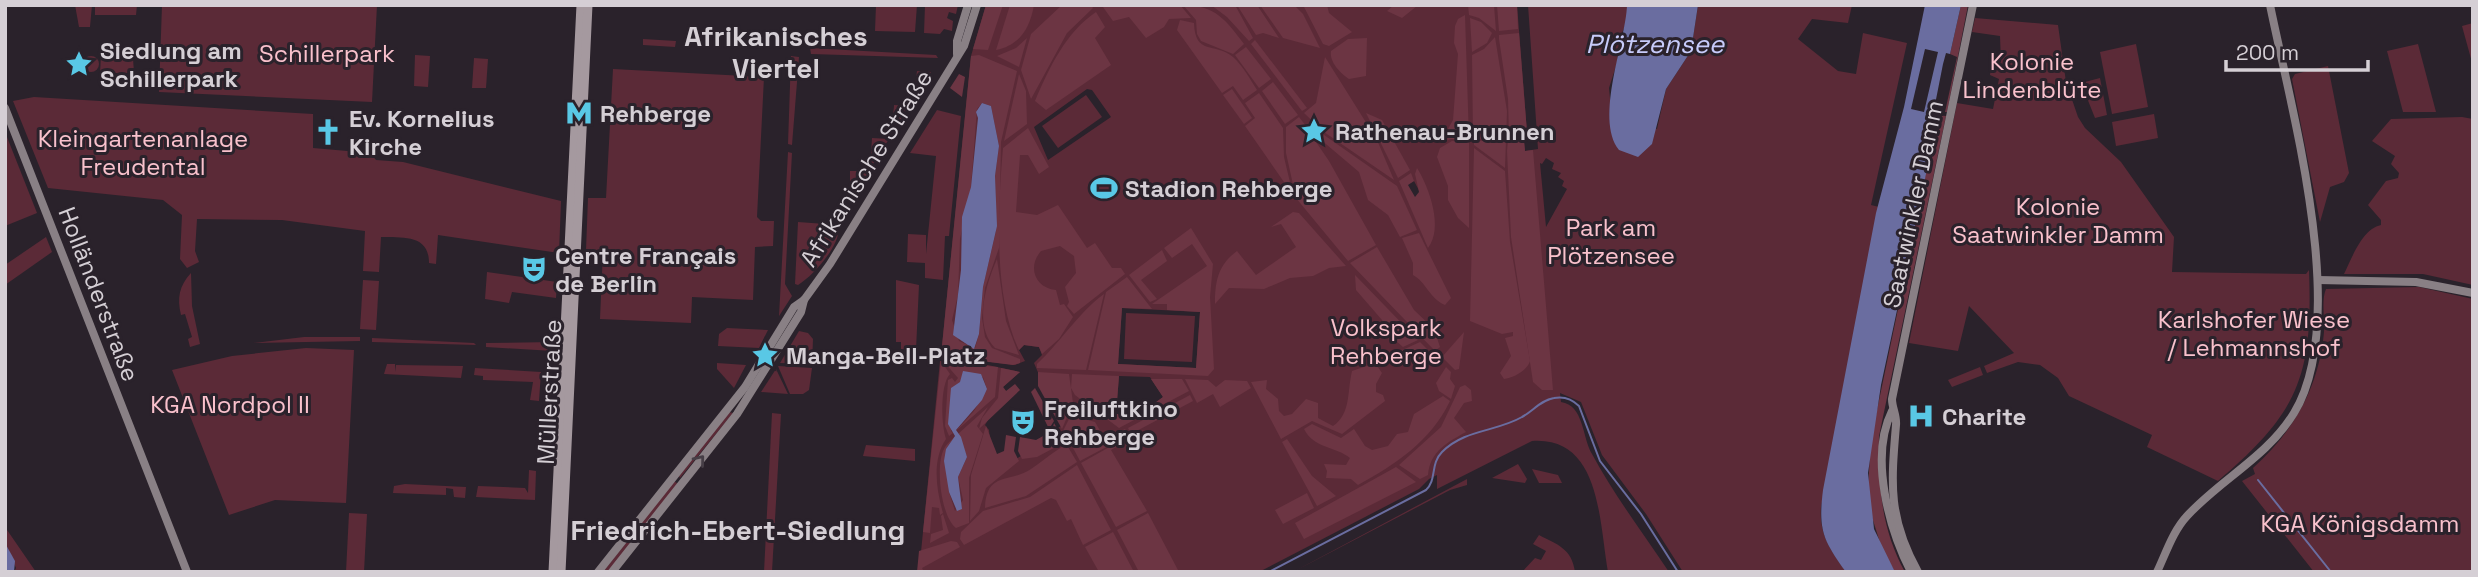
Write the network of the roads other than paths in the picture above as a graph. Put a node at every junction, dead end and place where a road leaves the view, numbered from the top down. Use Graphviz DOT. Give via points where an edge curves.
graph roads {
  1 [pos="581,5"];
  2 [pos="588,5"];
  3 [pos="968,5"];
  4 [pos="977,5"];
  5 [pos="1973,5"];
  6 [pos="2270,5"];
  7 [pos="957,54"];
  8 [pos="5,108"];
  9 [pos="2318,281"];
  10 [pos="2473,293"];
  11 [pos="804,300"];
  12 [pos="782,327"];
  13 [pos="792,327"];
  14 [pos="763,357"];
  15 [pos="773,357"];
  16 [pos="738,394"];
  17 [pos="750,395"];
  18 [pos="728,407"];
  19 [pos="1892,411"];
  20 [pos="737,414"];
  21 [pos="673,475"];
  22 [pos="682,482"];
  23 [pos="187,572"];
  24 [pos="553,572"];
  25 [pos="561,572"];
  26 [pos="598,572"];
  27 [pos="612,572"];
  28 [pos="1911,572"];
  29 [pos="1918,572"];
  30 [pos="2157,572"];
  1 -- 24 [label="main road, Müllerstraße"];
  2 -- 25 [label="main road, Müllerstraße"];
  3 -- 7 [label="street, Afrikanische Straße"];
  4 -- 7 [label="street, Afrikanische Straße"];
  5 -- 19 [label="street, Saatwinkler Damm"];
  6 -- 9 [label="street" via="2315,228"];
  7 -- 11 [label="street, Afrikanische Straße" via="861,215"];
  8 -- 23 [label="street, Holländerstraße"];
  9 -- 10 [label="street" via="2416,282"];
  9 -- 30 [label="street" via="2315,345 2295,411 2269,446 2187,516"];
  11 -- 12 [label="street, Afrikanische Straße"];
  11 -- 13 [label="street, Afrikanische Straße"];
  12 -- 13 [label="street"];
  12 -- 14 [label="street, Afrikanische Straße"];
  13 -- 15 [label="street, Afrikanische Straße"];
  14 -- 15 [label="street"];
  14 -- 16 [label="street, Afrikanische Straße"];
  15 -- 17 [label="street, Afrikanische Straße"];
  16 -- 17 [label="street"];
  16 -- 18 [label="street, Afrikanische Straße"];
  17 -- 20 [label="street, Afrikanische Straße"];
  18 -- 20 [label="street"];
  18 -- 21 [label="street, Afrikanische Straße"];
  19 -- 28 [label="street, Saatwinkler Damm" via="1885,444 1885,493 1892,528"];
  19 -- 29 [label="street, Saatwinkler Damm" via="1896,422 1891,469 1894,511"];
  22 -- 20 [label="street, Afrikanische Straße, one-way"];
  21 -- 22 [label="street"];
  21 -- 26 [label="street, Afrikanische Straße"];
  22 -- 27 [label="street, Afrikanische Straße"];
}
